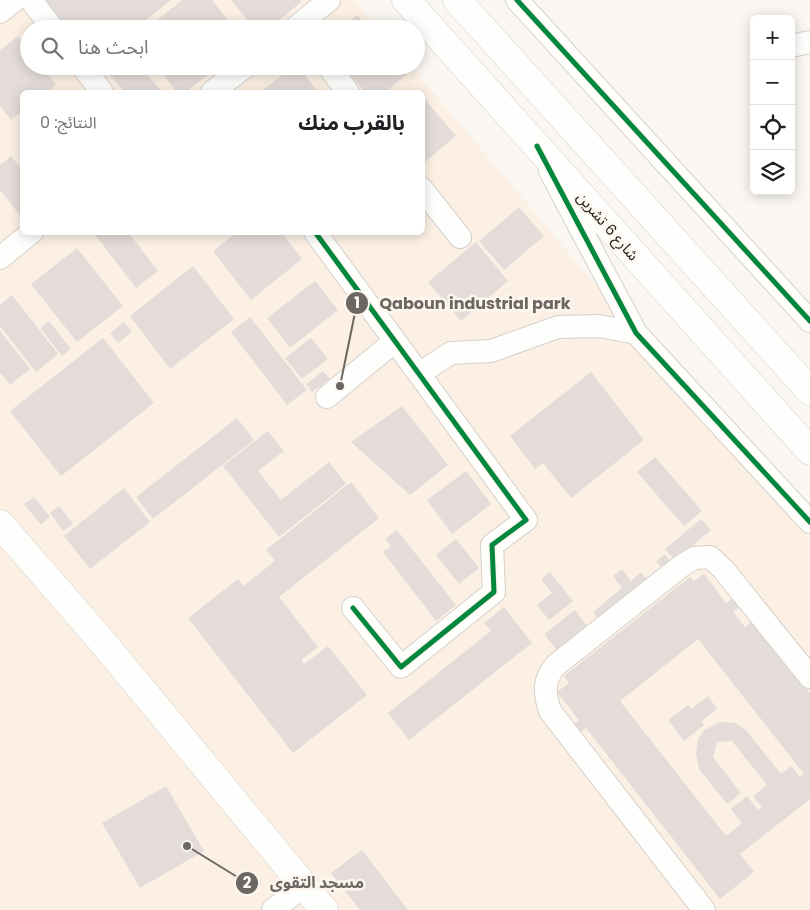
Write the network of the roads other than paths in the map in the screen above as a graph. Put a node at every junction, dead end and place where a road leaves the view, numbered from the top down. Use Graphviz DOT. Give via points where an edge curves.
graph roads {
  1 [pos="15,0"];
  2 [pos="31,0"];
  3 [pos="329,0"];
  4 [pos="406,0"];
  5 [pos="458,0"];
  6 [pos="517,0"];
  7 [pos="0,12"];
  8 [pos="46,20"];
  9 [pos="306,20"];
  10 [pos="424,20"];
  11 [pos="425,21"];
  12 [pos="810,42"];
  13 [pos="795,45"];
  14 [pos="89,75"];
  15 [pos="234,75"];
  16 [pos="335,75"];
  17 [pos="100,90"];
  18 [pos="215,90"];
  19 [pos="346,90"];
  20 [pos="537,146"];
  21 [pos="425,193"];
  22 [pos="28,235"];
  23 [pos="317,235"];
  24 [pos="460,237"];
  25 [pos="0,258"];
  26 [pos="810,321"];
  27 [pos="636,333"];
  28 [pos="395,340"];
  29 [pos="419,374"];
  30 [pos="810,391"];
  31 [pos="327,397"];
  32 [pos="810,451"];
  33 [pos="810,522"];
  34 [pos="0,524"];
  35 [pos="353,608"];
  36 [pos="810,677"];
  37 [pos="305,885"];
  38 [pos="273,910"];
  39 [pos="324,910"];
  40 [pos="704,910"];
  1 -- 7 [label="street"];
  2 -- 8 [label="street"];
  3 -- 9 [label="street"];
  4 -- 10 [label="main road, شارع 6 تشرين"];
  5 -- 30 [label="main road"];
  6 -- 26 [label="street"];
  11 -- 20 [label="main road, شارع 6 تشرين"];
  12 -- 13 [label="street"];
  14 -- 17 [label="street"];
  15 -- 18 [label="street"];
  16 -- 19 [label="street"];
  20 -- 27 [label="street"];
  20 -- 32 [label="main road, شارع 6 تشرين"];
  21 -- 24 [label="street"];
  22 -- 25 [label="street"];
  23 -- 28 [label="street"];
  27 -- 29 [label="street" via="599,326 558,328 491,351 451,353"];
  27 -- 33 [label="street"];
  28 -- 29 [label="street"];
  28 -- 31 [label="street"];
  29 -- 35 [label="street" via="526,520 492,546 494,592 401,667"];
  34 -- 37 [label="main road"];
  36 -- 40 [label="street" via="710,557 694,558 680,567 546,676 544,694 550,711"];
  37 -- 38 [label="street"];
  37 -- 39 [label="main road"];
}
